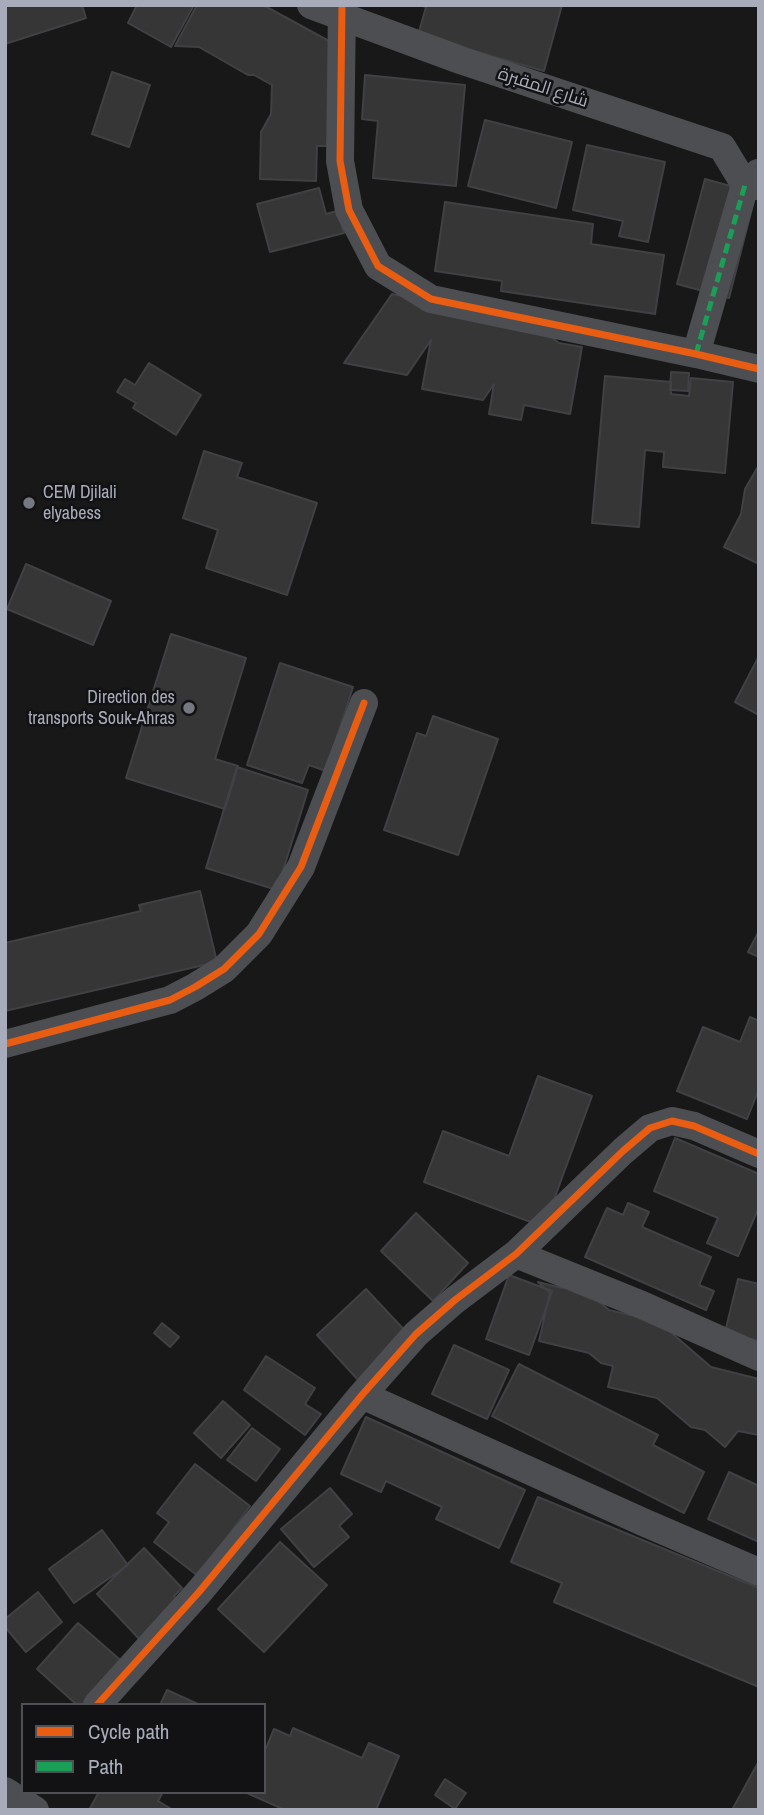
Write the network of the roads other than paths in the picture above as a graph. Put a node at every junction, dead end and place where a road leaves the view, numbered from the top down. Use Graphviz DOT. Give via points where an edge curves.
graph roads {
  1 [pos="312,5"];
  2 [pos="342,11"];
  3 [pos="754,181"];
  4 [pos="696,354"];
  5 [pos="759,369"];
  6 [pos="364,703"];
  7 [pos="5,1044"];
  8 [pos="759,1154"];
  9 [pos="516,1254"];
  10 [pos="759,1357"];
  11 [pos="362,1395"];
  12 [pos="759,1572"];
  13 [pos="99,1703"];
  1 -- 2 [label="street, شارع المقبرة"];
  2 -- 3 [label="street, شارع المقبرة" via="463,61 722,147"];
  2 -- 4 [label="street" via="341,161 349,210 378,266 432,299"];
  3 -- 4 [label="street"];
  4 -- 5 [label="street"];
  6 -- 7 [label="street" via="301,867 260,934 224,969 170,1000"];
  8 -- 9 [label="street" via="695,1126 672,1121 650,1128"];
  9 -- 10 [label="street"];
  9 -- 11 [label="street" via="416,1334"];
  11 -- 12 [label="street"];
  11 -- 13 [label="street" via="199,1592"];
}
